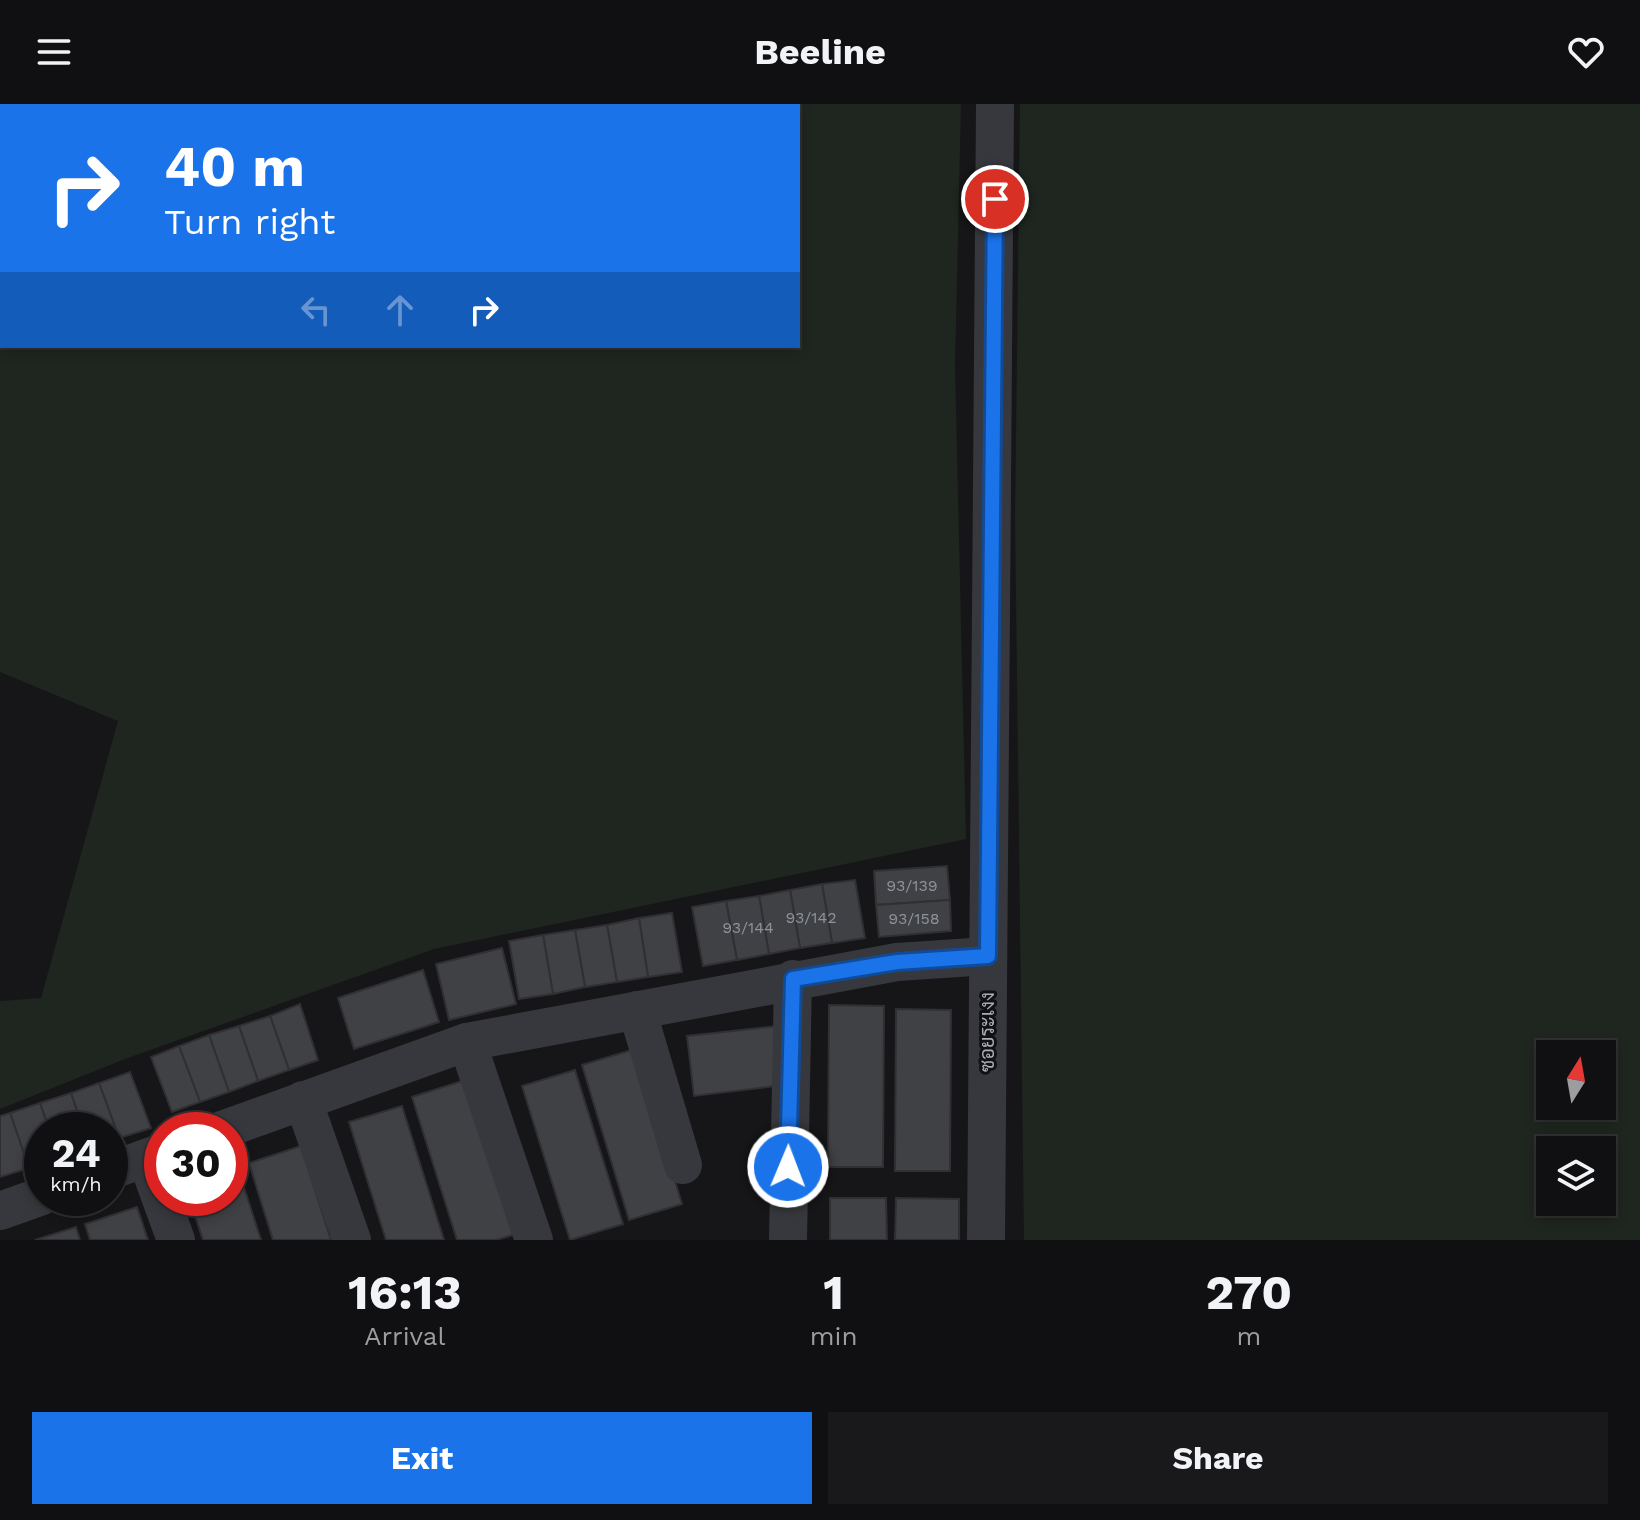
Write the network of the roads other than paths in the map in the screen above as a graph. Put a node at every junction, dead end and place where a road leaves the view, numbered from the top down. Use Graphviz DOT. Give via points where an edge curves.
graph roads {
  1 [pos="995,104"];
  2 [pos="988,956"];
  3 [pos="793,979"];
  4 [pos="637,1010"];
  5 [pos="467,1042"];
  6 [pos="303,1100"];
  7 [pos="248,1120"];
  8 [pos="683,1165"];
  9 [pos="24,1202"];
  10 [pos="0,1211"];
  11 [pos="170,1216"];
  12 [pos="176,1240"];
  13 [pos="352,1240"];
  14 [pos="534,1240"];
  15 [pos="788,1240"];
  16 [pos="986,1240"];
  1 -- 2 [label="street, ซอยระเงง"];
  2 -- 3 [label="street" via="897,962"];
  2 -- 16 [label="street, ซอยระเงง"];
  3 -- 4 [label="street"];
  3 -- 15 [label="street"];
  4 -- 5 [label="street"];
  4 -- 8 [label="street"];
  5 -- 6 [label="street"];
  5 -- 14 [label="street"];
  6 -- 7 [label="street"];
  6 -- 13 [label="street"];
  9 -- 10 [label="street"];
  11 -- 12 [label="street"];
}
